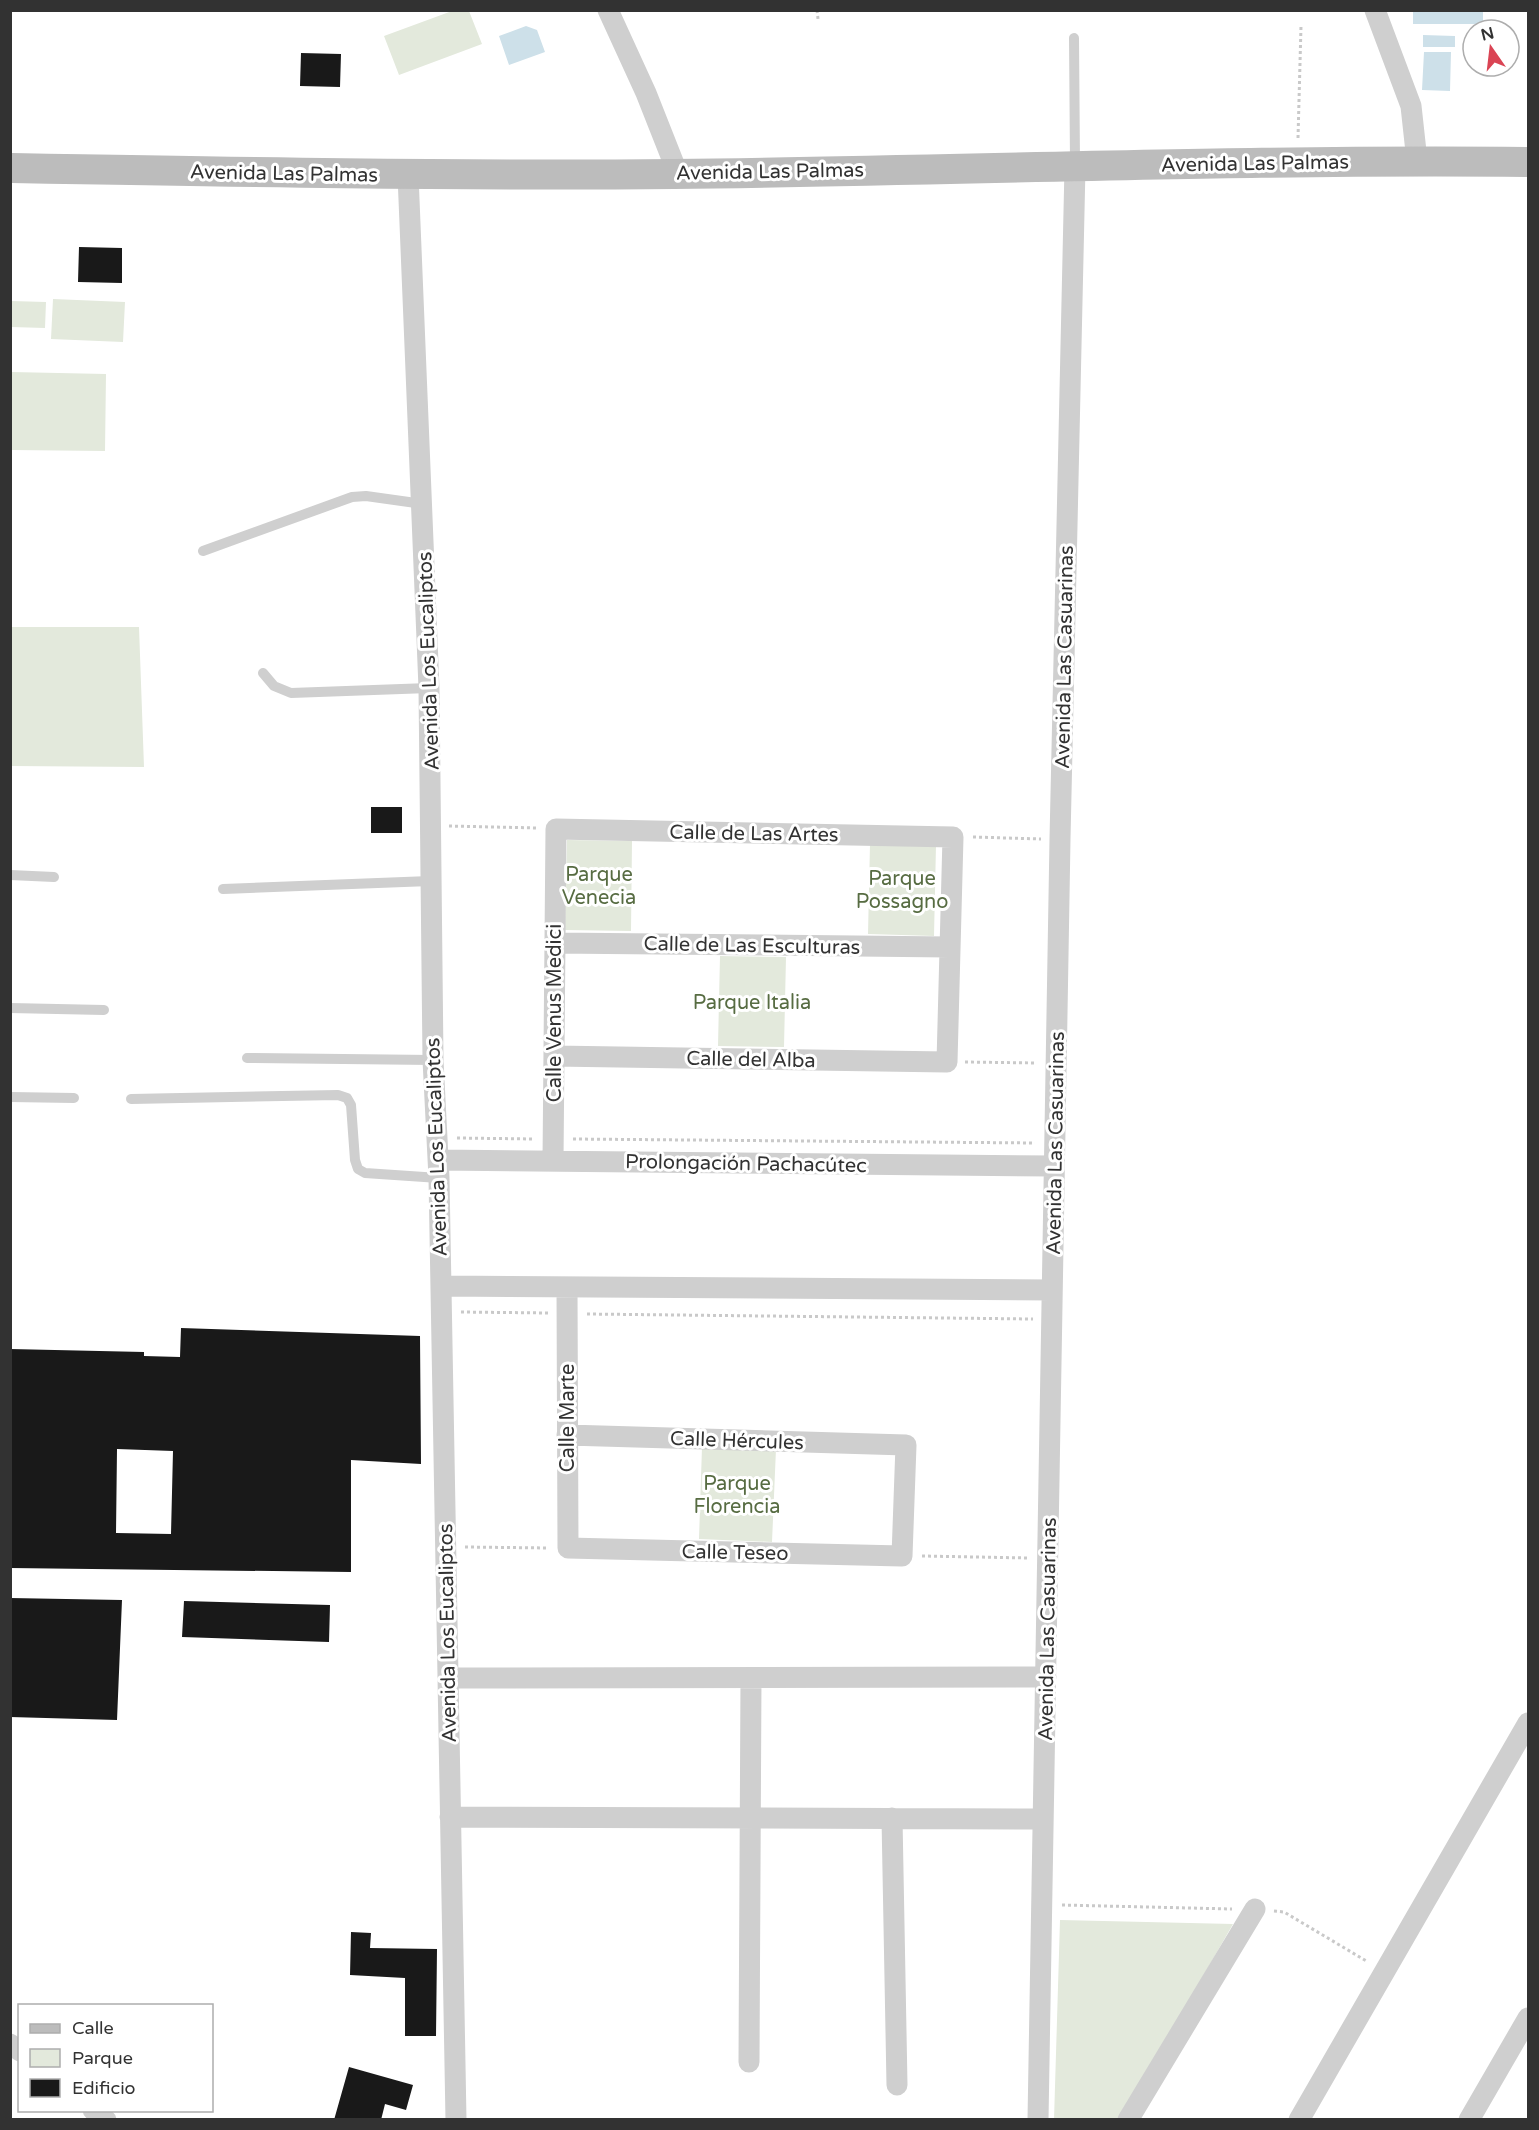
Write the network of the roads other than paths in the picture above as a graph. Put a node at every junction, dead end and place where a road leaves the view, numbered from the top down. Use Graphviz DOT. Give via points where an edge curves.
graph roads {
  1 [pos="608,10"];
  2 [pos="1375,10"];
  3 [pos="1074,38"];
  4 [pos="1418,161"];
  5 [pos="1528,162"];
  6 [pos="1076,167"];
  7 [pos="10,168"];
  8 [pos="678,174"];
  9 [pos="408,175"];
  10 [pos="423,504"];
  11 [pos="203,551"];
  12 [pos="263,673"];
  13 [pos="429,688"];
  14 [pos="556,828"];
  15 [pos="10,876"];
  16 [pos="54,877"];
  17 [pos="430,881"];
  18 [pos="223,889"];
  19 [pos="555,943"];
  20 [pos="950,947"];
  21 [pos="10,1008"];
  22 [pos="104,1010"];
  23 [pos="554,1056"];
  24 [pos="247,1058"];
  25 [pos="433,1060"];
  26 [pos="10,1097"];
  27 [pos="74,1098"];
  28 [pos="131,1099"];
  29 [pos="553,1161"];
  30 [pos="1054,1166"];
  31 [pos="439,1169"];
  32 [pos="441,1286"];
  33 [pos="567,1287"];
  34 [pos="1052,1290"];
  35 [pos="567,1435"];
  36 [pos="568,1548"];
  37 [pos="902,1556"];
  38 [pos="1046,1677"];
  39 [pos="448,1678"];
  40 [pos="751,1678"];
  41 [pos="1528,1723"];
  42 [pos="450,1817"];
  43 [pos="749,1818"];
  44 [pos="892,1818"];
  45 [pos="1043,1819"];
  46 [pos="1255,1909"];
  47 [pos="1528,2018"];
  48 [pos="750,2062"];
  49 [pos="897,2085"];
  50 [pos="456,2120"];
  51 [pos="1038,2120"];
  52 [pos="1128,2120"];
  53 [pos="1299,2120"];
  54 [pos="1470,2120"];
  1 -- 8 [label="street"];
  2 -- 4 [label="street" via="1411,106"];
  3 -- 6 [label="lane"];
  4 -- 5 [label="main road, Avenida Las Palmas"];
  4 -- 6 [label="main road, Avenida Las Palmas"];
  6 -- 8 [label="main road, Avenida Las Palmas"];
  6 -- 30 [label="street, Avenida Las Casuarinas"];
  7 -- 9 [label="main road, Avenida Las Palmas"];
  8 -- 9 [label="main road, Avenida Las Palmas"];
  9 -- 10 [label="street, Avenida Los Eucaliptos"];
  10 -- 11 [label="lane" via="352,497"];
  10 -- 13 [label="street, Avenida Los Eucaliptos"];
  12 -- 13 [label="lane" via="274,686 291,693"];
  13 -- 17 [label="street, Avenida Los Eucaliptos"];
  14 -- 19 [label="street, Calle Venus Medici"];
  14 -- 20 [label="street, Calle de Las Artes" via="953,837"];
  15 -- 16 [label="lane"];
  17 -- 18 [label="lane"];
  17 -- 25 [label="street, Avenida Los Eucaliptos"];
  19 -- 20 [label="street, Calle de Las Esculturas"];
  19 -- 23 [label="street, Calle Venus Medici"];
  20 -- 23 [label="street, Calle del Alba" via="947,1062"];
  21 -- 22 [label="lane"];
  23 -- 29 [label="street, Calle Venus Medici"];
  24 -- 25 [label="lane"];
  25 -- 31 [label="street, Avenida Los Eucaliptos"];
  26 -- 27 [label="lane"];
  28 -- 31 [label="lane" via="338,1095 347,1098 351,1105 358,1169 365,1173"];
  29 -- 30 [label="street, Prolongación Pachacútec"];
  29 -- 31 [label="street, Prolongación Pachacútec"];
  30 -- 34 [label="street, Avenida Las Casuarinas"];
  31 -- 32 [label="street, Avenida Los Eucaliptos"];
  32 -- 33 [label="street"];
  32 -- 39 [label="street, Avenida Los Eucaliptos"];
  33 -- 34 [label="street"];
  33 -- 35 [label="street, Calle Marte"];
  34 -- 38 [label="street, Avenida Las Casuarinas"];
  35 -- 36 [label="street, Calle Marte"];
  35 -- 37 [label="street, Calle Hércules" via="906,1445"];
  36 -- 37 [label="street, Calle Teseo"];
  38 -- 40 [label="street"];
  38 -- 45 [label="street, Avenida Las Casuarinas"];
  39 -- 40 [label="street"];
  39 -- 42 [label="street, Avenida Los Eucaliptos"];
  40 -- 43 [label="street"];
  41 -- 53 [label="street"];
  42 -- 43 [label="street"];
  42 -- 50 [label="street, Avenida Los Eucaliptos"];
  43 -- 44 [label="street"];
  43 -- 48 [label="street"];
  44 -- 45 [label="street"];
  44 -- 49 [label="street"];
  45 -- 51 [label="street, Avenida Las Casuarinas"];
  46 -- 52 [label="street"];
  47 -- 54 [label="street"];
}
